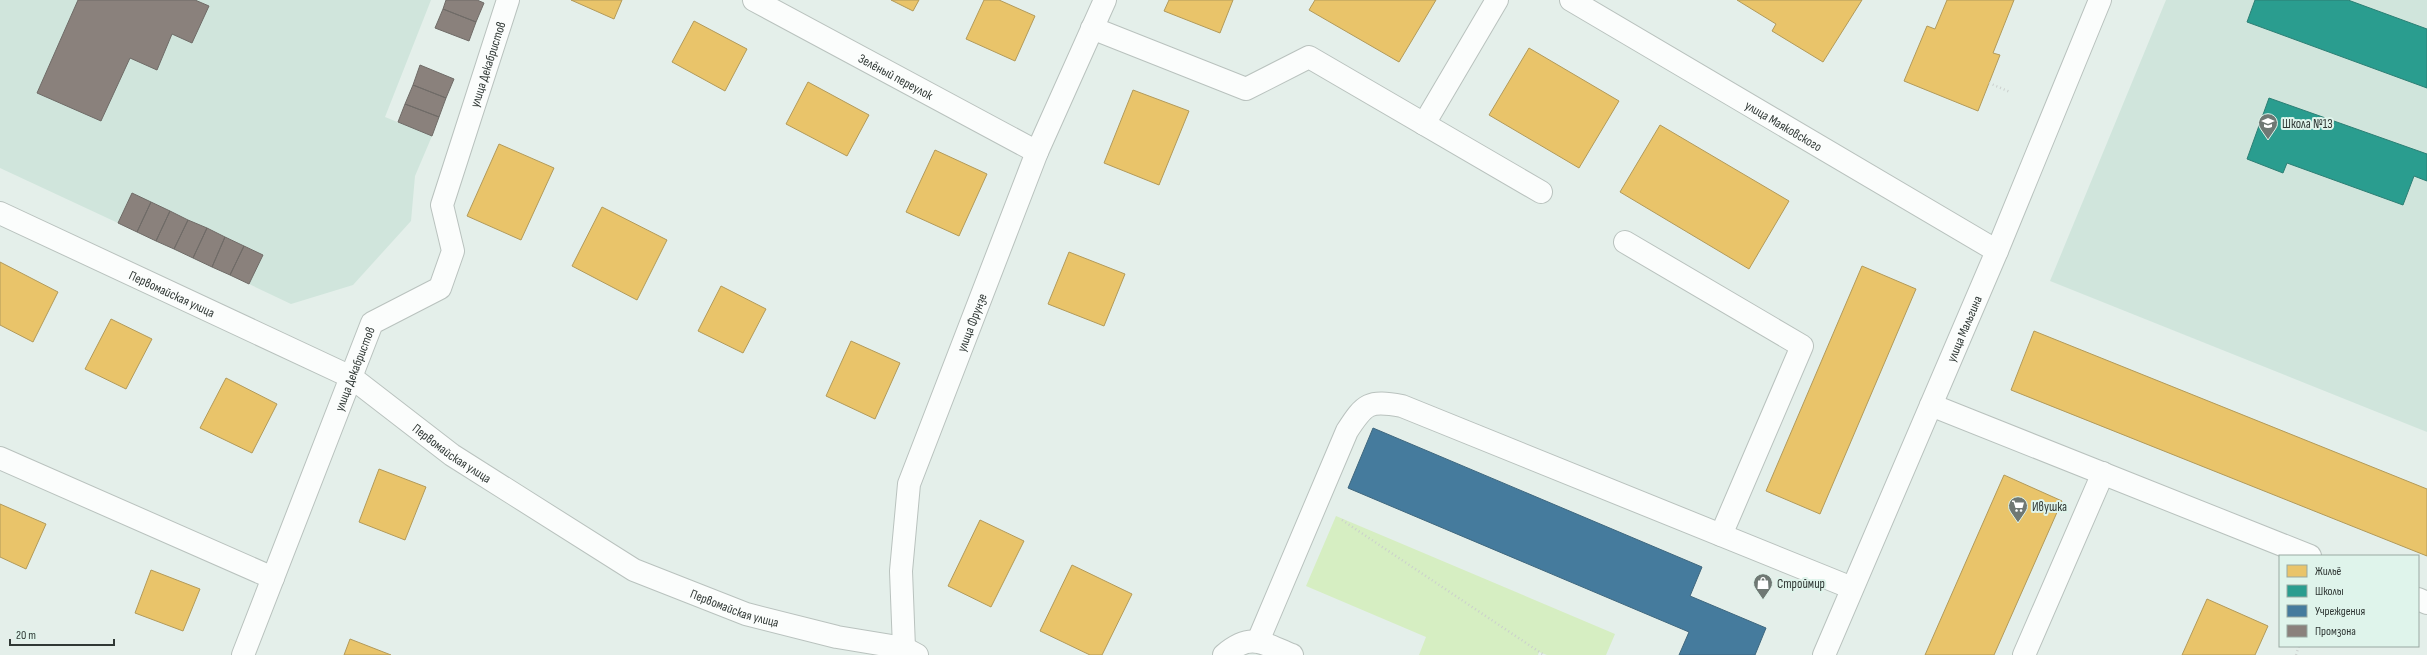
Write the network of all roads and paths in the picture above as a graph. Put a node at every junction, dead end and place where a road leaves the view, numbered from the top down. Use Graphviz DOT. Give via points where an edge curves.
graph roads {
  1 [pos="508,0"];
  2 [pos="754,0"];
  3 [pos="1105,0"];
  4 [pos="1497,0"];
  5 [pos="1571,0"];
  6 [pos="2100,0"];
  7 [pos="1092,28"];
  8 [pos="1989,84"];
  9 [pos="2010,92"];
  10 [pos="1424,124"];
  11 [pos="1037,152"];
  12 [pos="1540,192"];
  13 [pos="0,213"];
  14 [pos="1625,242"];
  15 [pos="1997,251"];
  16 [pos="351,377"];
  17 [pos="1931,405"];
  18 [pos="0,458"];
  19 [pos="2104,473"];
  20 [pos="1316,503"];
  21 [pos="1721,535"];
  22 [pos="2308,555"];
  23 [pos="273,578"];
  24 [pos="1852,588"];
  25 [pos="1258,641"];
  26 [pos="905,653"];
  27 [pos="243,655"];
  28 [pos="1224,655"];
  29 [pos="1292,655"];
  30 [pos="1544,655"];
  31 [pos="1824,655"];
  32 [pos="2024,655"];
  1 -- 16 [label="street, улица Декабристов" via="442,205 453,251 440,288 372,323"];
  2 -- 11 [label="street, Зелёный переулок"];
  3 -- 7 [label="street, улица Фрунзе"];
  4 -- 10 [label="street"];
  5 -- 15 [label="street, улица Маяковского"];
  6 -- 15 [label="street, улица Мальгина"];
  7 -- 10 [label="street" via="1246,89 1309,56"];
  7 -- 11 [label="street, улица Фрунзе"];
  8 -- 9 [label="path"];
  10 -- 12 [label="street"];
  11 -- 26 [label="street, улица Фрунзе" via="909,484 901,571"];
  13 -- 16 [label="street, Первомайская улица"];
  14 -- 21 [label="street" via="1802,346"];
  15 -- 17 [label="street, улица Мальгина"];
  16 -- 23 [label="street, улица Декабристов"];
  16 -- 26 [label="street, Первомайская улица" via="452,455 634,570 746,614"];
  17 -- 19 [label="street"];
  17 -- 24 [label="street, улица Мальгина"];
  18 -- 23 [label="street"];
  19 -- 22 [label="street"];
  19 -- 32 [label="street"];
  20 -- 21 [label="street" via="1347,431 1360,411 1378,402 1402,406"];
  20 -- 25 [label="street"];
  20 -- 30 [label="path"];
  21 -- 24 [label="street"];
  23 -- 27 [label="street, улица Декабристов"];
  24 -- 31 [label="street, улица Мальгина"];
  25 -- 28 [label="street" via="1238,644"];
  25 -- 29 [label="street"];
}
